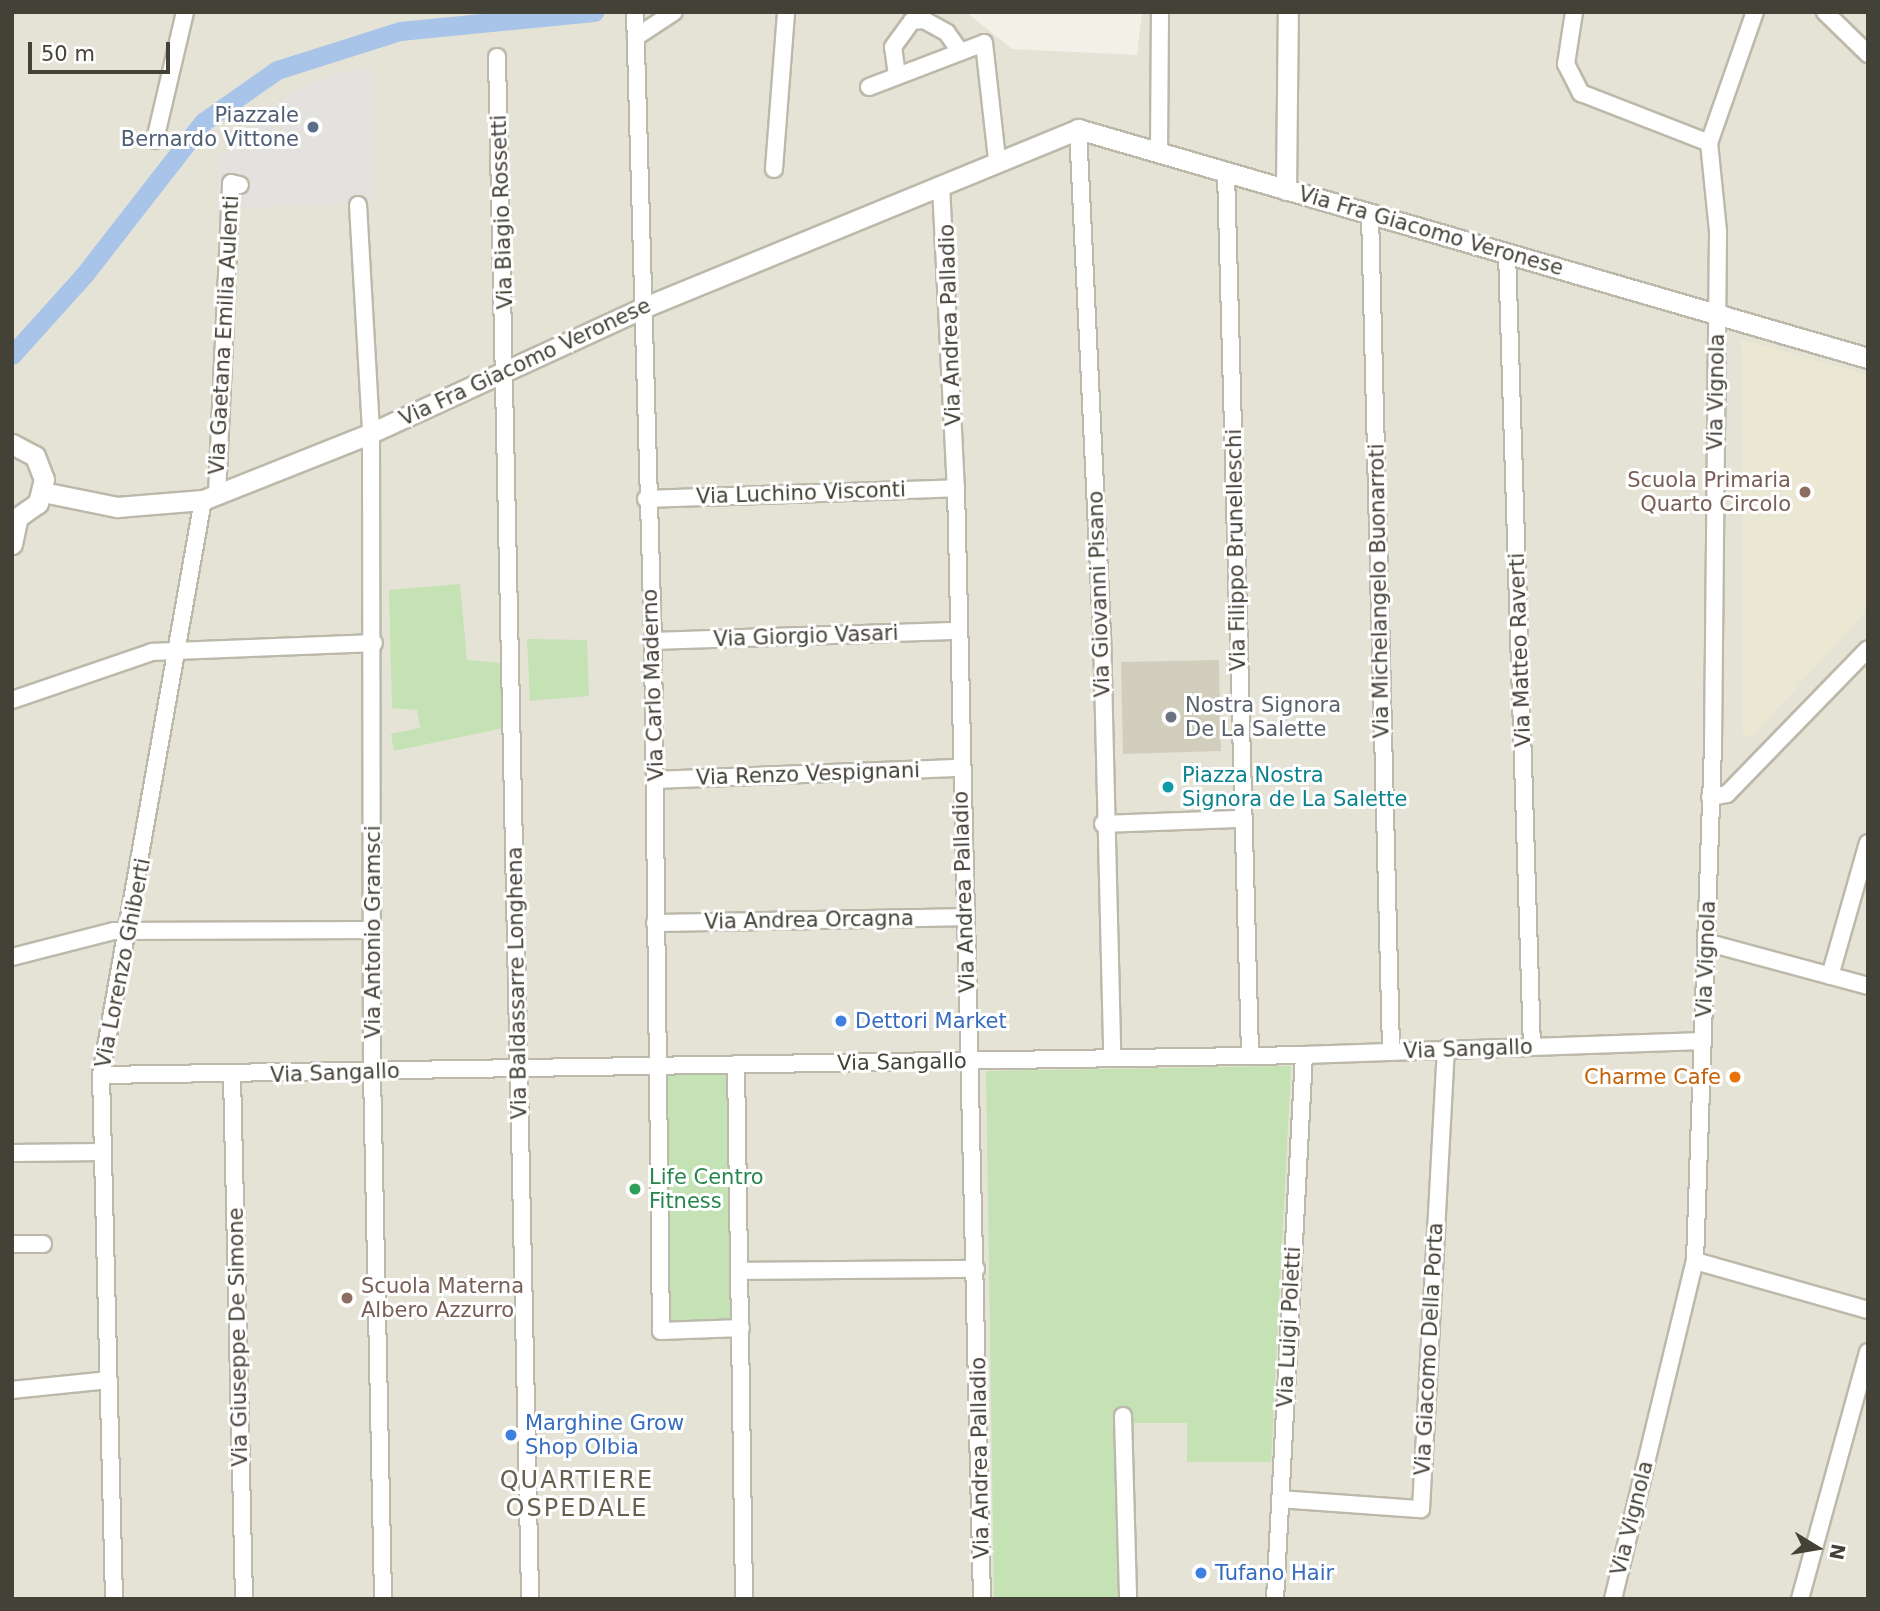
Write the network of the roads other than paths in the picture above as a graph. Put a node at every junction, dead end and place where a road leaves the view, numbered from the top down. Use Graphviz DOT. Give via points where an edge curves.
graph roads {
  1 [pos="185,12"];
  2 [pos="674,12"];
  3 [pos="786,12"];
  4 [pos="1160,12"];
  5 [pos="1288,12"];
  6 [pos="1574,12"];
  7 [pos="1755,12"];
  8 [pos="1825,12"];
  9 [pos="635,23"];
  10 [pos="959,50"];
  11 [pos="1868,54"];
  12 [pos="497,57"];
  13 [pos="897,75"];
  14 [pos="869,87"];
  15 [pos="1078,130"];
  16 [pos="155,140"];
  17 [pos="1709,143"];
  18 [pos="1159,153"];
  19 [pos="997,159"];
  20 [pos="774,169"];
  21 [pos="1226,172"];
  22 [pos="941,185"];
  23 [pos="240,186"];
  24 [pos="1286,190"];
  25 [pos="358,205"];
  26 [pos="1370,214"];
  27 [pos="1507,253"];
  28 [pos="640,309"];
  29 [pos="1717,310"];
  30 [pos="1868,358"];
  31 [pos="508,368"];
  32 [pos="371,433"];
  33 [pos="12,444"];
  34 [pos="956,488"];
  35 [pos="43,492"];
  36 [pos="210,498"];
  37 [pos="646,499"];
  38 [pos="15,520"];
  39 [pos="12,544"];
  40 [pos="960,631"];
  41 [pos="653,641"];
  42 [pos="374,643"];
  43 [pos="1868,649"];
  44 [pos="178,651"];
  45 [pos="1862,663"];
  46 [pos="12,700"];
  47 [pos="960,768"];
  48 [pos="656,780"];
  49 [pos="1710,797"];
  50 [pos="1242,819"];
  51 [pos="1103,824"];
  52 [pos="1868,843"];
  53 [pos="963,916"];
  54 [pos="655,923"];
  55 [pos="131,929"];
  56 [pos="372,930"];
  57 [pos="1709,943"];
  58 [pos="12,957"];
  59 [pos="1830,976"];
  60 [pos="1868,986"];
  61 [pos="1702,1041"];
  62 [pos="1532,1047"];
  63 [pos="1446,1049"];
  64 [pos="1391,1051"];
  65 [pos="1250,1055"];
  66 [pos="1304,1055"];
  67 [pos="1112,1058"];
  68 [pos="971,1060"];
  69 [pos="659,1061"];
  70 [pos="736,1064"];
  71 [pos="519,1069"];
  72 [pos="372,1072"];
  73 [pos="101,1075"];
  74 [pos="232,1076"];
  75 [pos="103,1152"];
  76 [pos="12,1153"];
  77 [pos="12,1244"];
  78 [pos="43,1244"];
  79 [pos="1695,1261"];
  80 [pos="976,1269"];
  81 [pos="740,1271"];
  82 [pos="1868,1310"];
  83 [pos="741,1328"];
  84 [pos="1868,1352"];
  85 [pos="108,1380"];
  86 [pos="12,1390"];
  87 [pos="1123,1416"];
  88 [pos="1280,1499"];
  89 [pos="114,1599"];
  90 [pos="244,1599"];
  91 [pos="383,1599"];
  92 [pos="530,1599"];
  93 [pos="744,1599"];
  94 [pos="982,1599"];
  95 [pos="1128,1599"];
  96 [pos="1275,1599"];
  97 [pos="1613,1599"];
  98 [pos="1800,1599"];
  1 -- 16 [label="street"];
  2 -- 9 [label="street"];
  3 -- 20 [label="street"];
  4 -- 18 [label="street"];
  5 -- 24 [label="street"];
  6 -- 17 [label="street" via="1566,64 1581,93"];
  7 -- 17 [label="street"];
  8 -- 11 [label="street"];
  9 -- 28 [label="street, Via Carlo Maderno"];
  10 -- 13 [label="street"];
  10 -- 13 [label="street" via="947,33 924,20 912,21 893,47"];
  10 -- 19 [label="street" via="984,43 989,49"];
  12 -- 31 [label="street, Via Biagio Rossetti"];
  13 -- 14 [label="street"];
  15 -- 18 [label="street, Via Fra Giacomo Veronese"];
  15 -- 19 [label="street, Via Fra Giacomo Veronese"];
  15 -- 51 [label="street, Via Giovanni Pisano" via="1102,634"];
  17 -- 29 [label="street, Via Vignola" via="1716,181"];
  18 -- 21 [label="street, Via Fra Giacomo Veronese"];
  19 -- 22 [label="street, Via Fra Giacomo Veronese"];
  21 -- 24 [label="street, Via Fra Giacomo Veronese"];
  21 -- 50 [label="street, Via Filippo Brunelleschi"];
  22 -- 28 [label="street, Via Fra Giacomo Veronese"];
  22 -- 34 [label="street, Via Andrea Palladio"];
  23 -- 36 [label="street, Via Gaetana Emilia Aulenti" via="231,183"];
  24 -- 26 [label="street, Via Fra Giacomo Veronese"];
  25 -- 32 [label="street, Via Antonio Gramsci"];
  26 -- 27 [label="street, Via Fra Giacomo Veronese"];
  26 -- 64 [label="street, Via Michelangelo Buonarroti"];
  27 -- 29 [label="street, Via Fra Giacomo Veronese"];
  27 -- 62 [label="street, Via Matteo Raverti"];
  28 -- 31 [label="street, Via Fra Giacomo Veronese"];
  28 -- 37 [label="street, Via Carlo Maderno"];
  29 -- 30 [label="street, Via Fra Giacomo Veronese"];
  29 -- 49 [label="street, Via Vignola"];
  31 -- 32 [label="street, Via Fra Giacomo Veronese"];
  31 -- 71 [label="street, Via Baldassarre Longhena"];
  32 -- 36 [label="street, Via Fra Giacomo Veronese"];
  32 -- 42 [label="street, Via Antonio Gramsci"];
  33 -- 35 [label="street" via="35,456"];
  34 -- 37 [label="street, Via Luchino Visconti"];
  34 -- 40 [label="street, Via Andrea Palladio"];
  35 -- 36 [label="street, Via Fra Giacomo Veronese" via="117,507"];
  35 -- 38 [label="street"];
  36 -- 44 [label="street, Via Lorenzo Ghiberti"];
  37 -- 41 [label="street, Via Carlo Maderno"];
  38 -- 39 [label="street"];
  40 -- 41 [label="street, Via Giorgio Vasari"];
  40 -- 47 [label="street, Via Andrea Palladio"];
  41 -- 48 [label="street, Via Carlo Maderno"];
  42 -- 44 [label="street"];
  42 -- 56 [label="street, Via Antonio Gramsci"];
  43 -- 45 [label="street"];
  44 -- 46 [label="street" via="152,652"];
  44 -- 55 [label="street, Via Lorenzo Ghiberti"];
  45 -- 49 [label="street" via="1727,794"];
  47 -- 48 [label="street, Via Renzo Vespignani"];
  47 -- 53 [label="street, Via Andrea Palladio"];
  48 -- 54 [label="street, Via Carlo Maderno"];
  49 -- 57 [label="street, Via Vignola"];
  50 -- 51 [label="street"];
  50 -- 65 [label="street, Via Filippo Brunelleschi"];
  51 -- 67 [label="street, Via Giovanni Pisano"];
  52 -- 59 [label="street"];
  53 -- 54 [label="street, Via Andrea Orcagna"];
  53 -- 68 [label="street, Via Andrea Palladio"];
  54 -- 69 [label="street, Via Carlo Maderno"];
  55 -- 56 [label="street"];
  55 -- 58 [label="street"];
  55 -- 73 [label="street, Via Lorenzo Ghiberti"];
  56 -- 72 [label="street, Via Antonio Gramsci"];
  57 -- 59 [label="street"];
  57 -- 61 [label="street, Via Vignola"];
  59 -- 60 [label="street"];
  61 -- 62 [label="street, Via Sangallo"];
  61 -- 79 [label="street, Via Vignola"];
  62 -- 63 [label="street, Via Sangallo"];
  63 -- 64 [label="street, Via Sangallo"];
  63 -- 88 [label="street, Via Giacomo Della Porta" via="1421,1509"];
  64 -- 66 [label="street, Via Sangallo"];
  65 -- 66 [label="street, Via Sangallo"];
  65 -- 67 [label="street, Via Sangallo"];
  66 -- 88 [label="street, Via Luigi Poletti"];
  67 -- 68 [label="street, Via Sangallo"];
  68 -- 70 [label="street, Via Sangallo"];
  68 -- 80 [label="street, Via Andrea Palladio"];
  69 -- 70 [label="street, Via Sangallo"];
  69 -- 71 [label="street, Via Sangallo"];
  69 -- 83 [label="street, Via Carlo Maderno" via="661,1331"];
  70 -- 81 [label="street"];
  71 -- 72 [label="street, Via Sangallo"];
  71 -- 92 [label="street, Via Baldassarre Longhena"];
  72 -- 74 [label="street, Via Sangallo"];
  72 -- 91 [label="street, Via Antonio Gramsci"];
  73 -- 74 [label="street, Via Sangallo"];
  73 -- 75 [label="street, Via Lorenzo Ghiberti"];
  74 -- 90 [label="street, Via Giuseppe De Simone"];
  75 -- 76 [label="street"];
  75 -- 85 [label="street, Via Lorenzo Ghiberti"];
  77 -- 78 [label="street"];
  79 -- 82 [label="street"];
  79 -- 97 [label="street, Via Vignola"];
  80 -- 81 [label="street"];
  80 -- 94 [label="street, Via Andrea Palladio"];
  81 -- 83 [label="street"];
  83 -- 93 [label="street"];
  84 -- 98 [label="street"];
  85 -- 86 [label="street"];
  85 -- 89 [label="street, Via Lorenzo Ghiberti"];
  87 -- 95 [label="street"];
  88 -- 96 [label="street, Via Luigi Poletti"];
}
